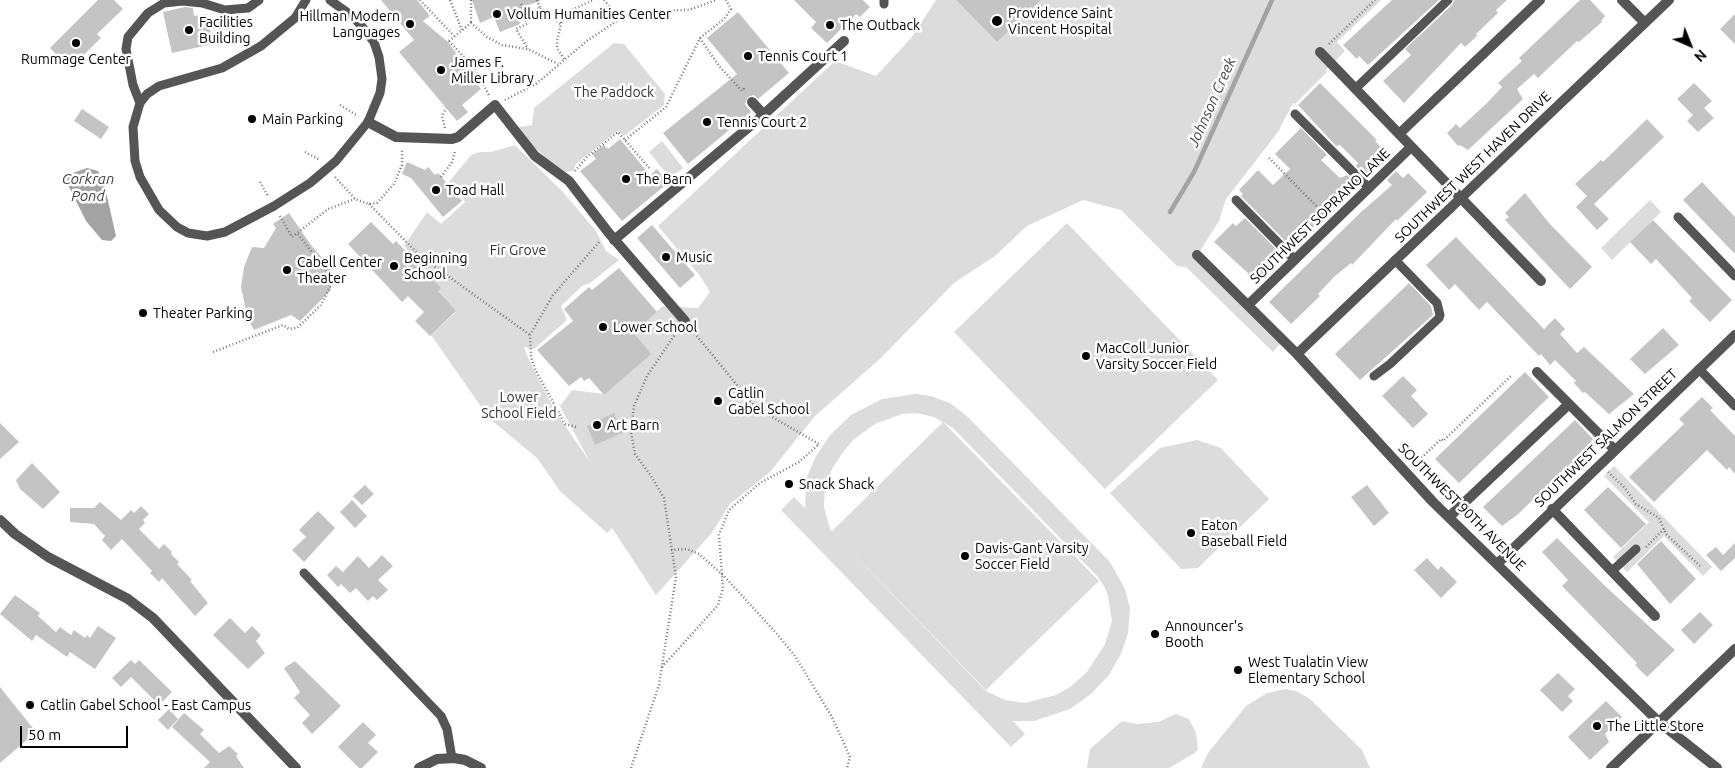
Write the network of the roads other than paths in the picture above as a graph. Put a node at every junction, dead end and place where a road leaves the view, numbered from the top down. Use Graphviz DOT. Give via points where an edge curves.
graph roads {
  1 [pos="259,0"];
  2 [pos="306,0"];
  3 [pos="330,0"];
  4 [pos="1448,0"];
  5 [pos="1540,0"];
  6 [pos="1622,0"];
  7 [pos="1669,0"];
  8 [pos="1645,23"];
  9 [pos="844,40"];
  10 [pos="1320,52"];
  11 [pos="1355,88"];
  12 [pos="752,102"];
  13 [pos="140,103"];
  14 [pos="763,114"];
  15 [pos="1295,114"];
  16 [pos="368,122"];
  17 [pos="1400,134"];
  18 [pos="1411,147"];
  19 [pos="1368,188"];
  20 [pos="1461,198"];
  21 [pos="1236,200"];
  22 [pos="1678,217"];
  23 [pos="611,236"];
  24 [pos="1197,255"];
  25 [pos="1294,260"];
  26 [pos="1395,260"];
  27 [pos="1735,276"];
  28 [pos="1541,282"];
  29 [pos="1248,305"];
  30 [pos="684,321"];
  31 [pos="1735,335"];
  32 [pos="1297,354"];
  33 [pos="1699,369"];
  34 [pos="1537,372"];
  35 [pos="1374,376"];
  36 [pos="1568,404"];
  37 [pos="1735,406"];
  38 [pos="1614,449"];
  39 [pos="1552,509"];
  40 [pos="1449,517"];
  41 [pos="0,520"];
  42 [pos="1636,548"];
  43 [pos="1498,563"];
  44 [pos="1612,571"];
  45 [pos="304,573"];
  46 [pos="1655,616"];
  47 [pos="1735,649"];
  48 [pos="1659,722"];
  49 [pos="452,758"];
  50 [pos="296,768"];
  51 [pos="419,768"];
  52 [pos="481,768"];
  53 [pos="1611,768"];
  54 [pos="1717,768"];
  1 -- 13 [label="lane" via="248,8 225,10 202,3 164,3 148,13 128,37 126,49"];
  2 -- 13 [label="lane" via="294,18 261,46 222,68 159,86"];
  3 -- 16 [label="lane" via="364,29 380,57 380,93"];
  4 -- 11 [label="lane"];
  5 -- 17 [label="street, SOUTHWEST SOPRANO LANE"];
  6 -- 8 [label="street"];
  7 -- 8 [label="street, SOUTHWEST WEST HAVEN DRIVE"];
  8 -- 20 [label="street, SOUTHWEST WEST HAVEN DRIVE"];
  9 -- 14 [label="street"];
  10 -- 11 [label="street"];
  11 -- 17 [label="street"];
  12 -- 14 [label="street"];
  13 -- 16 [label="lane" via="132,141 140,177 159,210 177,227 188,233 208,236 225,232 274,206 327,169 356,140"];
  14 -- 23 [label="street"];
  15 -- 19 [label="lane"];
  16 -- 23 [label="street" via="396,136 452,139 495,105 535,156 569,180"];
  17 -- 18 [label="street"];
  18 -- 19 [label="street, SOUTHWEST SOPRANO LANE"];
  18 -- 20 [label="street"];
  19 -- 25 [label="street, SOUTHWEST SOPRANO LANE"];
  20 -- 26 [label="street, SOUTHWEST WEST HAVEN DRIVE"];
  20 -- 28 [label="street"];
  21 -- 25 [label="lane"];
  22 -- 27 [label="lane"];
  23 -- 30 [label="street"];
  24 -- 29 [label="street, SOUTHWEST 90TH AVENUE"];
  25 -- 29 [label="street, SOUTHWEST SOPRANO LANE"];
  26 -- 32 [label="street, SOUTHWEST WEST HAVEN DRIVE"];
  26 -- 35 [label="lane" via="1437,303 1440,315"];
  29 -- 32 [label="street, SOUTHWEST 90TH AVENUE"];
  31 -- 33 [label="street, SOUTHWEST SALMON STREET"];
  32 -- 40 [label="street, SOUTHWEST 90TH AVENUE"];
  33 -- 37 [label="lane"];
  33 -- 38 [label="street, SOUTHWEST SALMON STREET"];
  34 -- 36 [label="street"];
  36 -- 38 [label="street"];
  36 -- 40 [label="street"];
  38 -- 39 [label="street, SOUTHWEST SALMON STREET"];
  39 -- 43 [label="street, SOUTHWEST SALMON STREET"];
  39 -- 44 [label="street"];
  40 -- 43 [label="street, SOUTHWEST 90TH AVENUE"];
  41 -- 50 [label="street" via="48,557 128,599 153,618"];
  42 -- 44 [label="lane"];
  43 -- 48 [label="street, SOUTHWEST 90TH AVENUE"];
  44 -- 46 [label="street"];
  45 -- 49 [label="lane" via="441,716 447,729"];
  47 -- 48 [label="street"];
  48 -- 53 [label="street"];
  48 -- 54 [label="street, SOUTHWEST 90TH AVENUE"];
  49 -- 51 [label="street" via="437,759"];
  49 -- 52 [label="street"];
}
